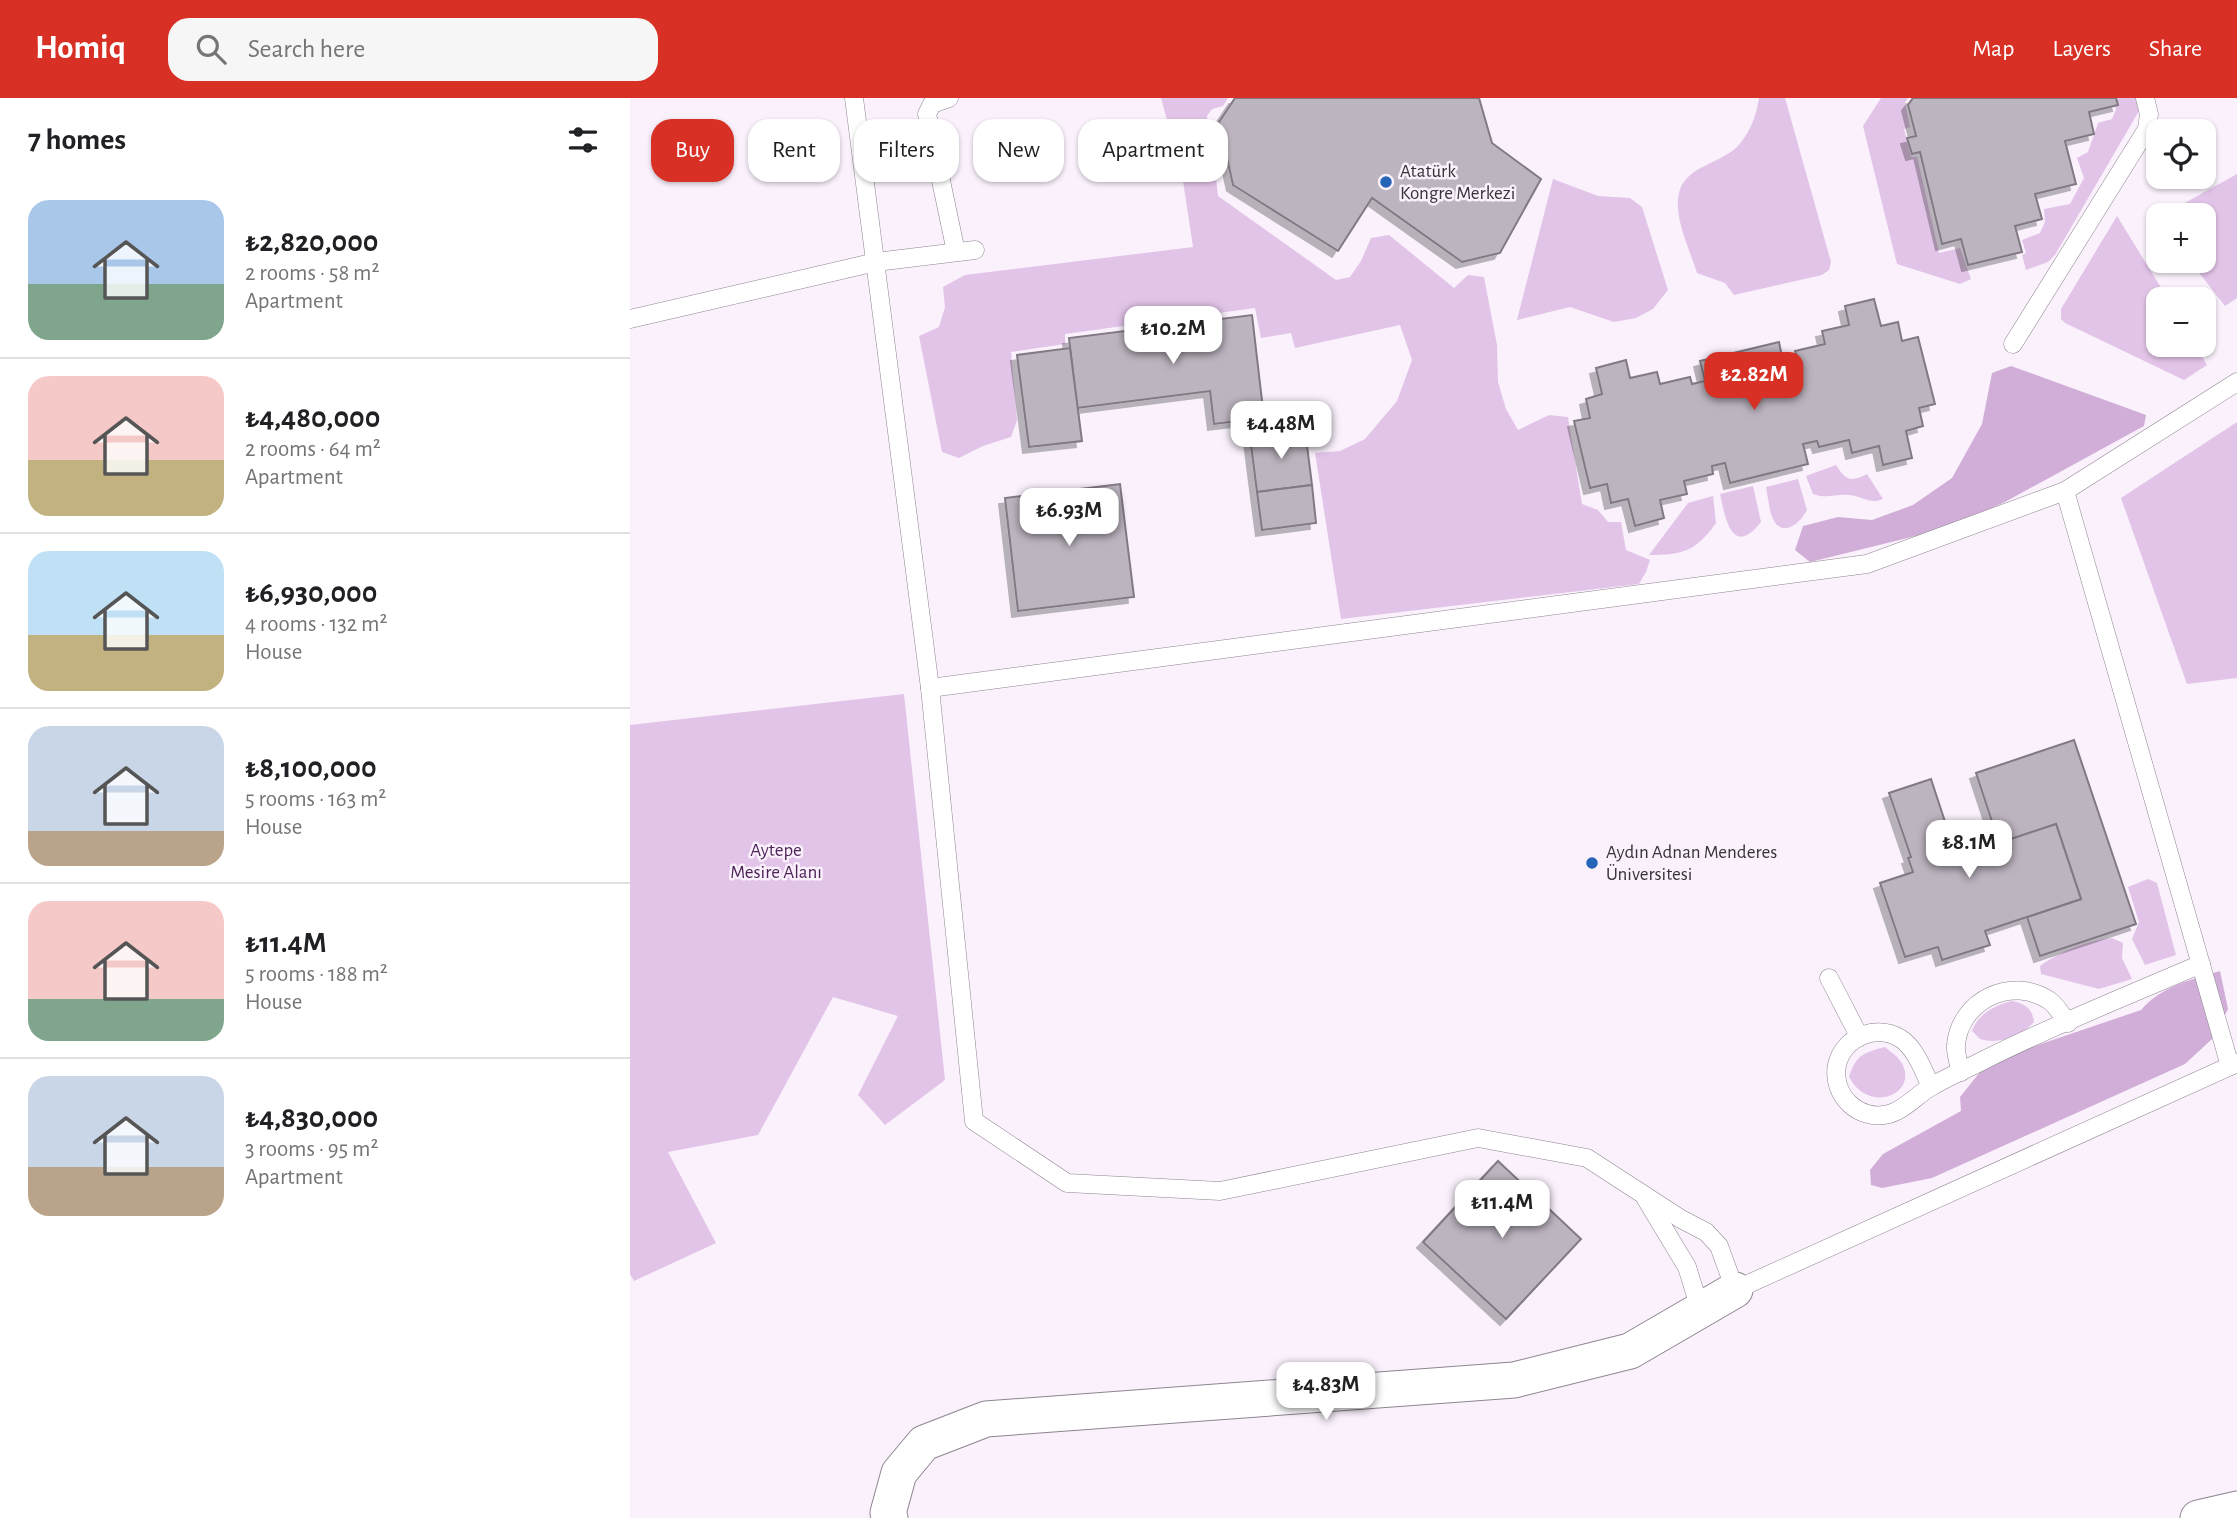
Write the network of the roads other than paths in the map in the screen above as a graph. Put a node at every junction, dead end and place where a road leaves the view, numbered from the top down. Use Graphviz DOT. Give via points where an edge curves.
graph roads {
  1 [pos="854,98"];
  2 [pos="949,98"];
  3 [pos="2145,98"];
  4 [pos="975,250"];
  5 [pos="956,252"];
  6 [pos="876,262"];
  7 [pos="630,319"];
  8 [pos="2013,344"];
  9 [pos="2237,382"];
  10 [pos="2064,491"];
  11 [pos="930,688"];
  12 [pos="2201,964"];
  13 [pos="1829,978"];
  14 [pos="2068,1023"];
  15 [pos="1859,1036"];
  16 [pos="2234,1065"];
  17 [pos="1961,1072"];
  18 [pos="1931,1087"];
  19 [pos="1642,1193"];
  20 [pos="1735,1290"];
  21 [pos="1700,1309"];
  22 [pos="2237,1509"];
  23 [pos="890,1518"];
  24 [pos="2199,1518"];
  1 -- 6 [label="lane"];
  2 -- 5 [label="lane" via="932,104 927,114"];
  3 -- 8 [label="lane" via="2147,129"];
  4 -- 5 [label="lane"];
  5 -- 6 [label="lane"];
  6 -- 7 [label="lane"];
  6 -- 11 [label="lane"];
  9 -- 10 [label="lane"];
  10 -- 11 [label="lane" via="1867,564"];
  10 -- 12 [label="lane"];
  11 -- 19 [label="lane" via="974,1121 1067,1183 1220,1191 1478,1138 1587,1158"];
  12 -- 14 [label="lane"];
  12 -- 16 [label="lane"];
  13 -- 15 [label="lane"];
  14 -- 17 [label="lane"];
  14 -- 17 [label="lane" via="2051,1002 2028,991 2002,991 1979,1002 1962,1021 1956,1047"];
  15 -- 18 [label="lane" via="1889,1033 1903,1041"];
  15 -- 18 [label="lane" via="1838,1058 1835,1073 1838,1088 1858,1111 1888,1114"];
  16 -- 20 [label="lane"];
  17 -- 18 [label="lane"];
  19 -- 20 [label="lane" via="1706,1231 1719,1245"];
  19 -- 21 [label="lane" via="1687,1267"];
  20 -- 21 [label="street"];
  21 -- 23 [label="street" via="1630,1351 1514,1380 986,1419 924,1443 900,1473"];
  22 -- 24 [label="street"];
}
